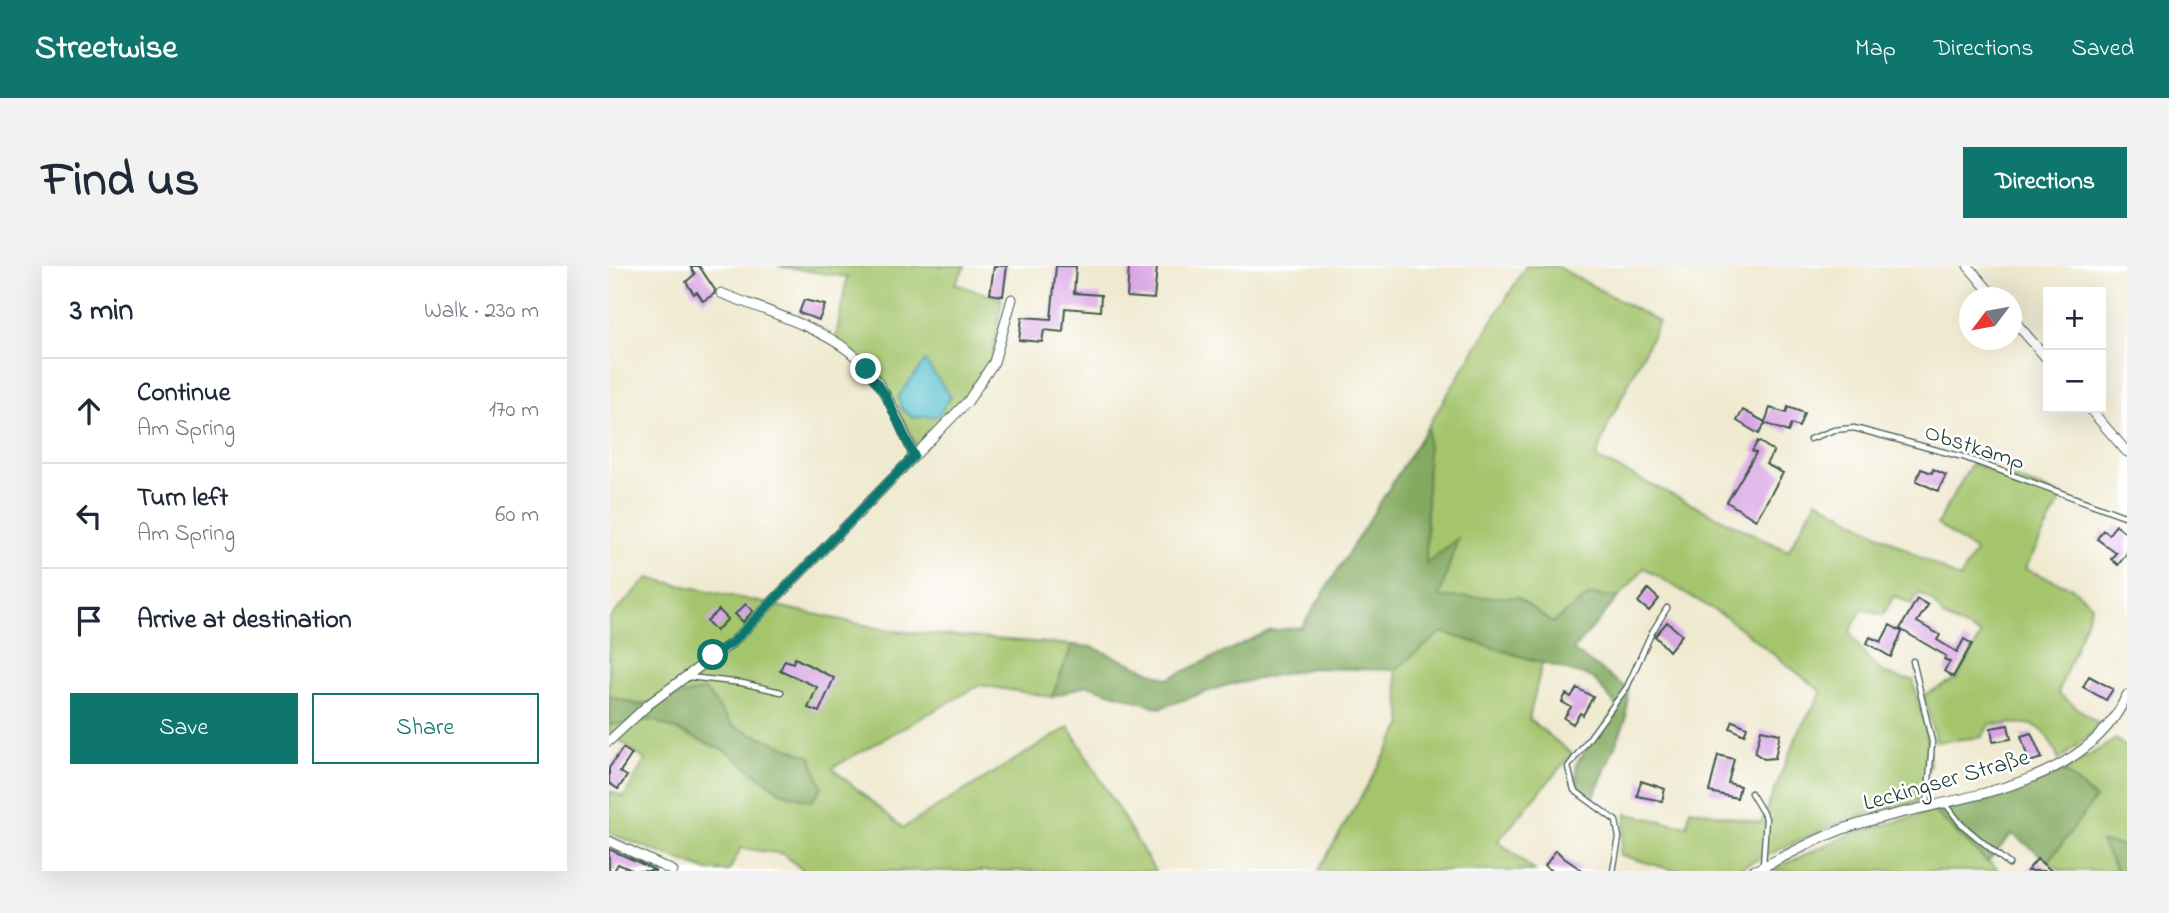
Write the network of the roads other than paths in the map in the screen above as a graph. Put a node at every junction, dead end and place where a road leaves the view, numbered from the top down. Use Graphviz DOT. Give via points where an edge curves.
graph roads {
  1 [pos="1968,266"];
  2 [pos="1986,287"];
  3 [pos="721,293"];
  4 [pos="1011,299"];
  5 [pos="2022,330"];
  6 [pos="2043,354"];
  7 [pos="2093,413"];
  8 [pos="1810,439"];
  9 [pos="2127,452"];
  10 [pos="914,456"];
  11 [pos="2127,517"];
  12 [pos="1667,608"];
  13 [pos="1913,661"];
  14 [pos="685,677"];
  15 [pos="781,692"];
  16 [pos="2127,695"];
  17 [pos="609,741"];
  18 [pos="1751,793"];
  19 [pos="1944,803"];
  20 [pos="1927,807"];
  21 [pos="609,841"];
  22 [pos="2009,863"];
  23 [pos="1763,867"];
  24 [pos="673,871"];
  25 [pos="1612,871"];
  26 [pos="1753,871"];
  1 -- 2 [label="street"];
  3 -- 10 [label="street" via="828,338 849,352 885,394"];
  4 -- 10 [label="street" via="994,362 968,401"];
  5 -- 6 [label="street"];
  7 -- 9 [label="street"];
  8 -- 11 [label="lane, Obstkamp" via="1854,428 1963,457"];
  10 -- 14 [label="street" via="733,642"];
  12 -- 25 [label="lane" via="1627,687 1568,767 1574,790 1616,821 1619,838"];
  13 -- 20 [label="lane" via="1932,742"];
  14 -- 15 [label="lane"];
  14 -- 17 [label="street"];
  16 -- 19 [label="street, Leckingser Straße" via="2100,738 2077,756 2015,783"];
  18 -- 23 [label="lane" via="1767,823"];
  19 -- 20 [label="street, Leckingser Straße"];
  19 -- 22 [label="lane" via="1961,824"];
  20 -- 23 [label="street, Leckingser Straße" via="1846,828"];
  21 -- 24 [label="street"];
  23 -- 26 [label="street, Leckingser Straße"];
}
